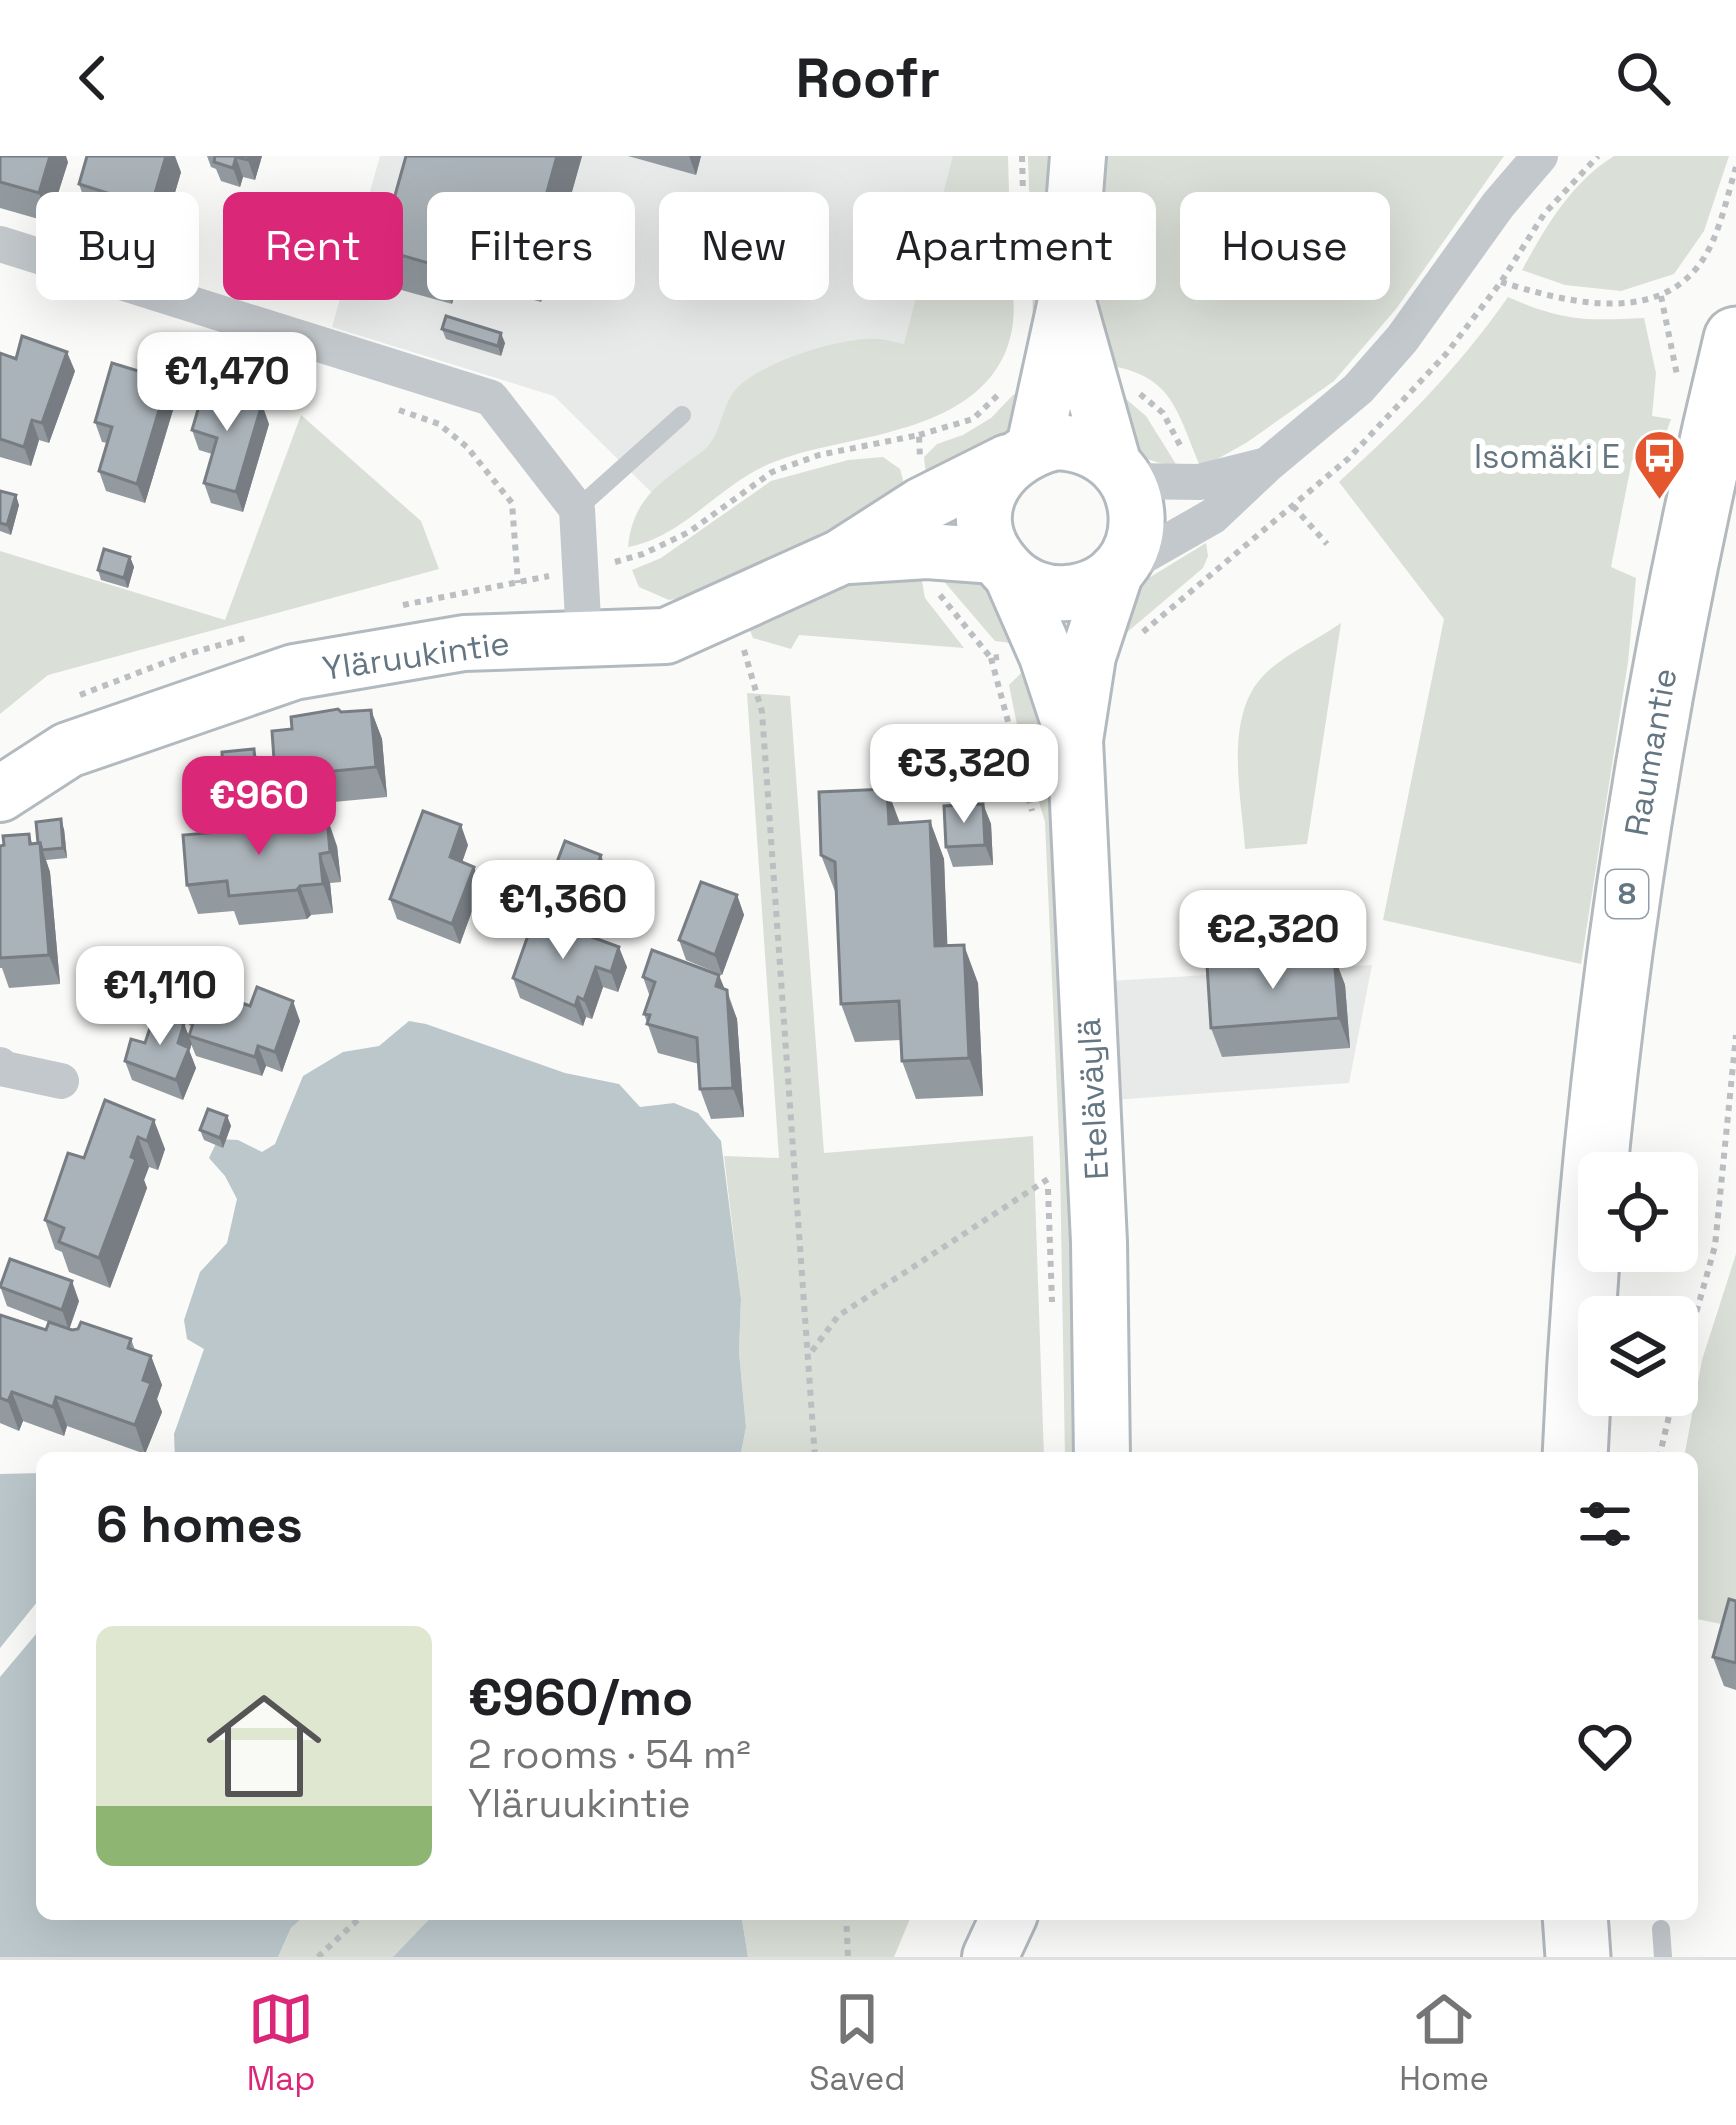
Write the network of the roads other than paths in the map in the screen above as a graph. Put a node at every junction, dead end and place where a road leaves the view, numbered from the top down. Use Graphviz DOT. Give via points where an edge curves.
graph roads {
  1 [pos="1078,156"];
  2 [pos="1540,156"];
  3 [pos="1075,192"];
  4 [pos="0,244"];
  5 [pos="1066,300"];
  6 [pos="1068,300"];
  7 [pos="1736,339"];
  8 [pos="682,416"];
  9 [pos="1021,454"];
  10 [pos="1267,465"];
  11 [pos="1121,471"];
  12 [pos="577,509"];
  13 [pos="841,557"];
  14 [pos="1003,566"];
  15 [pos="1116,571"];
  16 [pos="584,638"];
  17 [pos="1075,740"];
  18 [pos="0,794"];
  19 [pos="0,1065"];
  20 [pos="61,1081"];
  21 [pos="1102,1452"];
  22 [pos="1575,1452"];
  23 [pos="1007,1920"];
  24 [pos="1575,1920"];
  25 [pos="1661,1929"];
  26 [pos="990,1957"];
  27 [pos="1578,1957"];
  28 [pos="1663,1957"];
  1 -- 3 [label="main road"];
  2 -- 10 [label="street" via="1358,389"];
  4 -- 12 [label="street" via="491,398"];
  5 -- 9 [label="main road"];
  6 -- 11 [label="main road"];
  7 -- 22 [label="highway, Raumantie / 8" via="1683,568 1632,854 1581,1320"];
  8 -- 12 [label="lane"];
  9 -- 11 [label="main road" via="1083,443"];
  9 -- 13 [label="main road, Yläruukintie"];
  9 -- 14 [label="main road" via="992,484 985,516"];
  10 -- 11 [label="street" via="1199,482"];
  10 -- 15 [label="street" via="1213,516"];
  11 -- 15 [label="main road" via="1137,519 1132,553"];
  12 -- 16 [label="street"];
  13 -- 14 [label="main road, Yläruukintie" via="927,551"];
  13 -- 16 [label="main road, Yläruukintie" via="666,636"];
  14 -- 15 [label="main road" via="1035,589 1059,594 1093,590"];
  14 -- 17 [label="main road, Eteläväylä" via="1047,656"];
  15 -- 17 [label="main road, Eteläväylä" via="1088,656"];
  16 -- 18 [label="main road, Yläruukintie" via="464,643 294,672 68,750"];
  17 -- 21 [label="main road, Eteläväylä"];
  19 -- 20 [label="street"];
  23 -- 26 [label="main road"];
  24 -- 27 [label="highway"];
  25 -- 28 [label="lane"];
}
